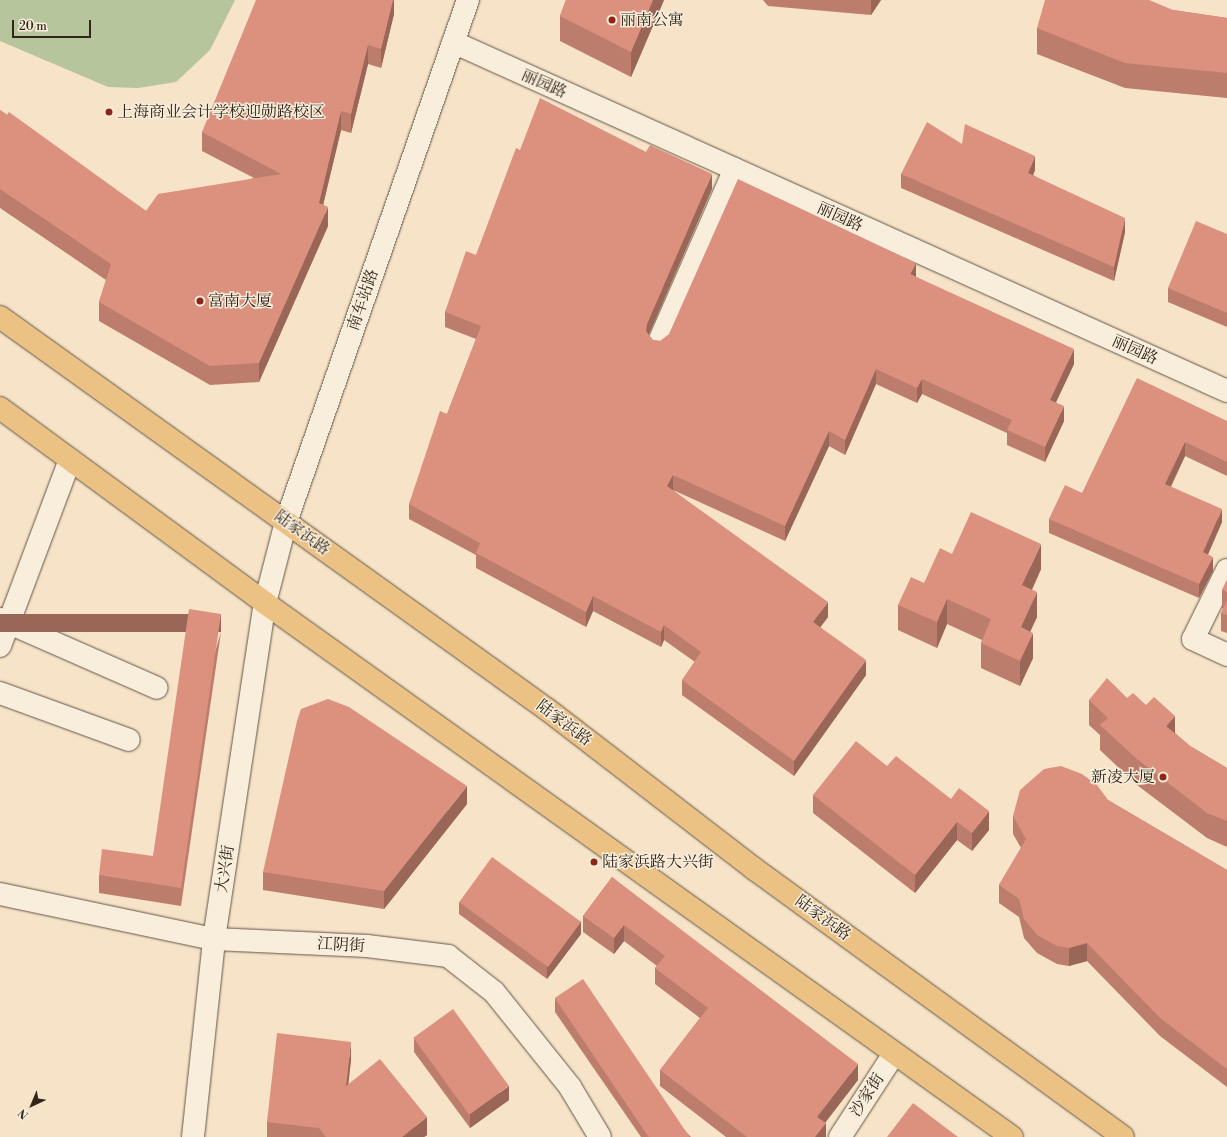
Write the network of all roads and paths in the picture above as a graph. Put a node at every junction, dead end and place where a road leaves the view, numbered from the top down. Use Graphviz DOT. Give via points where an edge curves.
graph roads {
  1 [pos="468,0"];
  2 [pos="453,42"];
  3 [pos="735,170"];
  4 [pos="0,317"];
  5 [pos="658,344"];
  6 [pos="1227,391"];
  7 [pos="0,408"];
  8 [pos="70,460"];
  9 [pos="286,522"];
  10 [pos="1227,570"];
  11 [pos="265,603"];
  12 [pos="4,620"];
  13 [pos="0,646"];
  14 [pos="1227,655"];
  15 [pos="157,688"];
  16 [pos="0,693"];
  17 [pos="129,740"];
  18 [pos="0,894"];
  19 [pos="214,939"];
  20 [pos="894,1054"];
  21 [pos="192,1137"];
  22 [pos="600,1137"];
  23 [pos="840,1137"];
  24 [pos="1012,1137"];
  25 [pos="1123,1137"];
  1 -- 2 [label="street, 南车站路"];
  2 -- 3 [label="street, 丽园路"];
  2 -- 9 [label="street, 南车站路"];
  3 -- 5 [label="street"];
  3 -- 6 [label="street, 丽园路"];
  4 -- 9 [label="main road, 陆家浜路"];
  7 -- 8 [label="main road"];
  8 -- 11 [label="main road"];
  8 -- 12 [label="street"];
  9 -- 11 [label="street, 南车站路"];
  9 -- 25 [label="main road, 陆家浜路" via="548,710 753,868"];
  10 -- 14 [label="street" via="1193,638"];
  11 -- 19 [label="street, 大兴街"];
  11 -- 20 [label="main road"];
  12 -- 13 [label="street"];
  12 -- 15 [label="street"];
  16 -- 17 [label="street"];
  18 -- 19 [label="street, 江阴街"];
  19 -- 21 [label="street, 大兴街"];
  19 -- 22 [label="street, 江阴街" via="367,946 448,956 494,992 570,1087"];
  20 -- 23 [label="street, 沙家街"];
  20 -- 24 [label="main road"];
}
